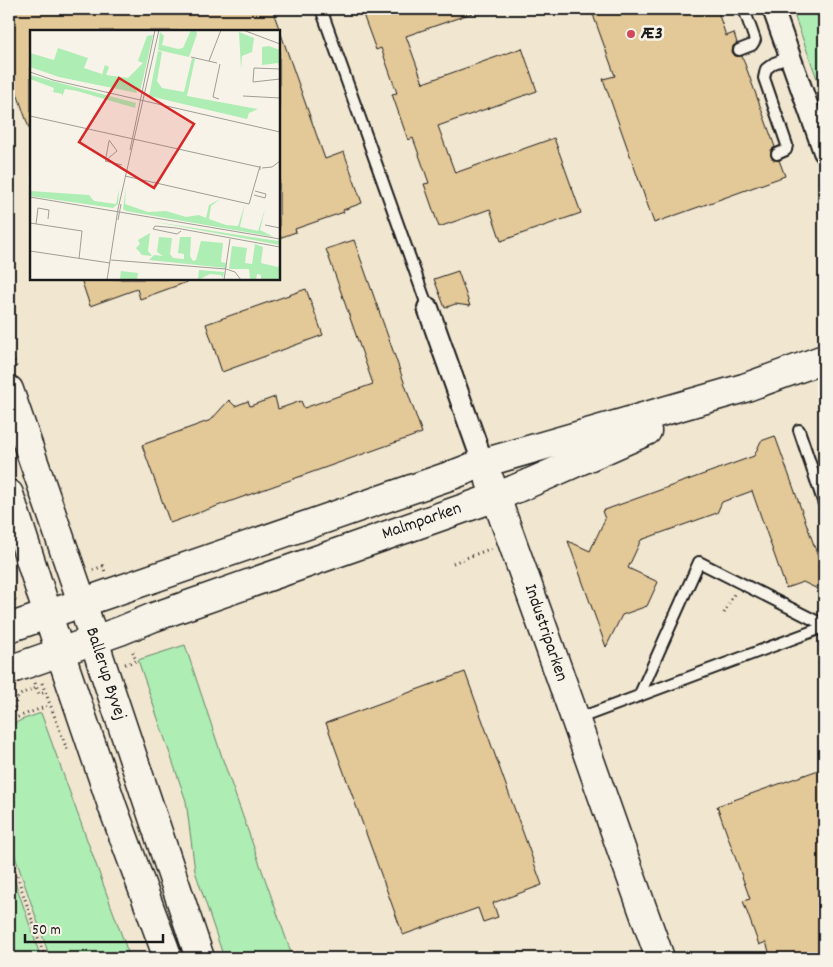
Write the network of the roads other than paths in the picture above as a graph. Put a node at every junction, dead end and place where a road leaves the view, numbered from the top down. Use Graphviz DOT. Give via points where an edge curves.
graph roads {
  1 [pos="321,9"];
  2 [pos="744,9"];
  3 [pos="774,9"];
  4 [pos="739,50"];
  5 [pos="790,57"];
  6 [pos="824,152"];
  7 [pos="777,154"];
  8 [pos="428,308"];
  9 [pos="824,359"];
  10 [pos="744,388"];
  11 [pos="9,390"];
  12 [pos="799,430"];
  13 [pos="483,463"];
  14 [pos="9,494"];
  15 [pos="496,497"];
  16 [pos="824,504"];
  17 [pos="82,602"];
  18 [pos="47,614"];
  19 [pos="824,626"];
  20 [pos="9,628"];
  21 [pos="94,640"];
  22 [pos="60,652"];
  23 [pos="9,670"];
  24 [pos="638,696"];
  25 [pos="575,720"];
  26 [pos="168,958"];
  27 [pos="200,958"];
  28 [pos="660,958"];
  1 -- 8 [label="lane"];
  2 -- 4 [label="lane" via="756,40"];
  3 -- 5 [label="street"];
  5 -- 6 [label="street"];
  5 -- 7 [label="lane" via="774,63 766,70 764,78 788,145 786,150"];
  8 -- 13 [label="street, Industriparken"];
  9 -- 10 [label="street, Malmparken"];
  10 -- 13 [label="street, Malmparken"];
  10 -- 15 [label="street, Malmparken"];
  11 -- 17 [label="street, Ballerup Byvej"];
  12 -- 16 [label="lane"];
  13 -- 15 [label="street, Industriparken"];
  13 -- 17 [label="street, Malmparken"];
  14 -- 18 [label="street, Ballerup Byvej"];
  15 -- 21 [label="street, Malmparken"];
  15 -- 25 [label="street, Industriparken"];
  17 -- 18 [label="street, Malmparken"];
  17 -- 21 [label="street, Ballerup Byvej"];
  18 -- 20 [label="street, Malmparken"];
  18 -- 22 [label="street, Ballerup Byvej"];
  19 -- 24 [label="lane"];
  19 -- 24 [label="lane" via="699,562"];
  21 -- 22 [label="street, Malmparken"];
  21 -- 27 [label="street, Ballerup Byvej"];
  22 -- 23 [label="street, Malmparken"];
  22 -- 26 [label="street, Ballerup Byvej"];
  24 -- 25 [label="lane"];
  25 -- 28 [label="street, Industriparken"];
}
